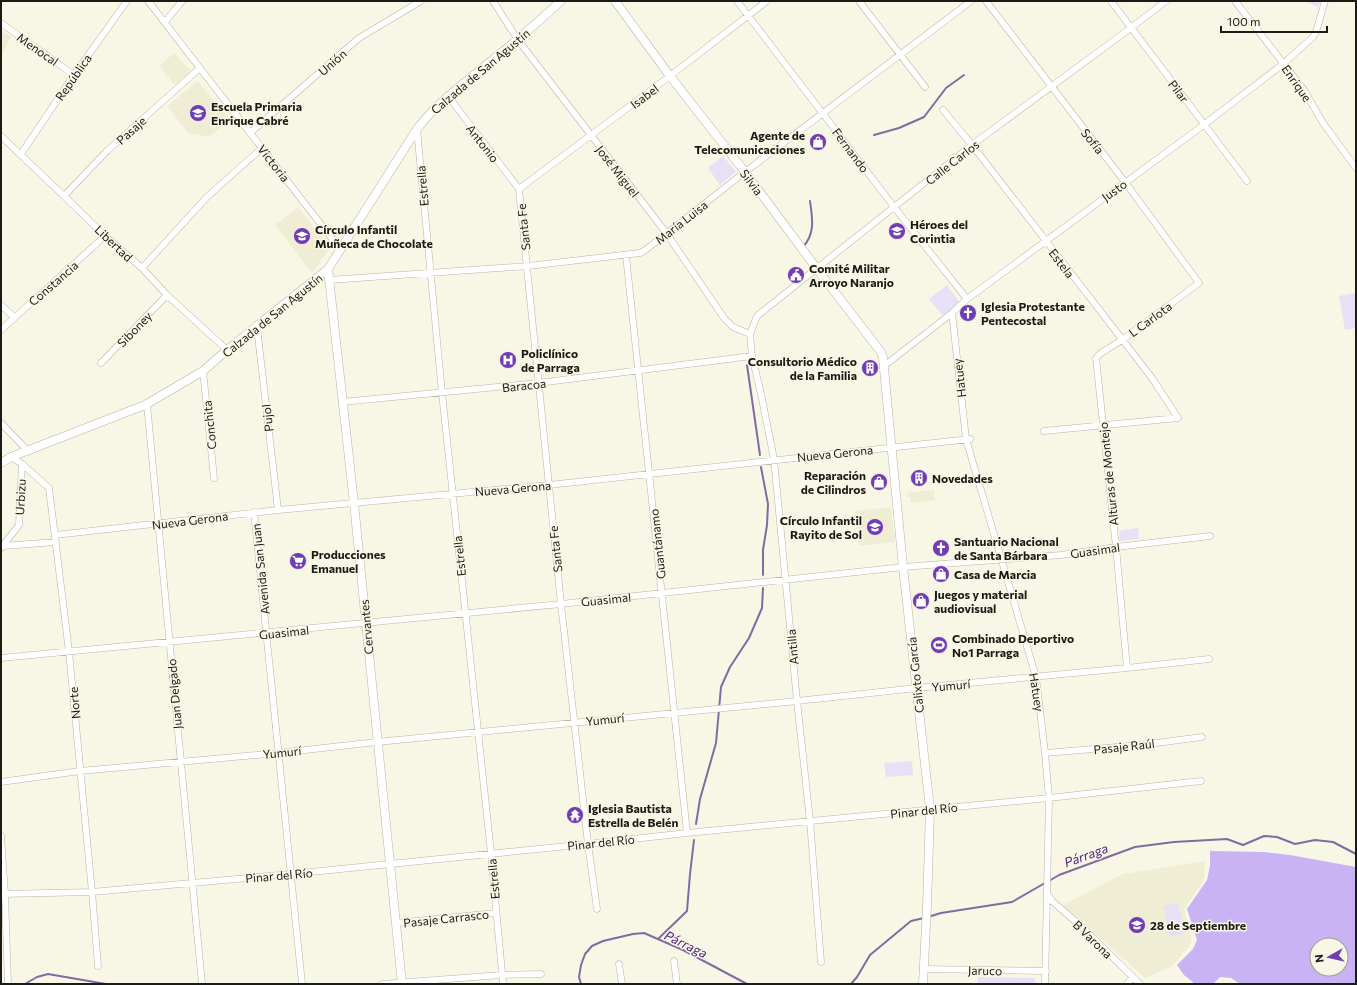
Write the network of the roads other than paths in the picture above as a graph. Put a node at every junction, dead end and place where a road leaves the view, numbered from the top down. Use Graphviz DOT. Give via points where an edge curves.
graph roads {
  1 [pos="127,1"];
  2 [pos="148,1"];
  3 [pos="182,1"];
  4 [pos="421,1"];
  5 [pos="493,1"];
  6 [pos="561,1"];
  7 [pos="614,1"];
  8 [pos="737,1"];
  9 [pos="767,1"];
  10 [pos="860,1"];
  11 [pos="971,1"];
  12 [pos="986,1"];
  13 [pos="1112,1"];
  14 [pos="1166,1"];
  15 [pos="1235,1"];
  16 [pos="1325,1"];
  17 [pos="748,16"];
  18 [pos="165,22"];
  19 [pos="1,23"];
  20 [pos="1132,28"];
  21 [pos="518,40"];
  22 [pos="900,55"];
  23 [pos="1284,64"];
  24 [pos="200,68"];
  25 [pos="74,75"];
  26 [pos="670,76"];
  27 [pos="1051,87"];
  28 [pos="925,88"];
  29 [pos="448,96"];
  30 [pos="943,110"];
  31 [pos="823,113"];
  32 [pos="1204,124"];
  33 [pos="417,129"];
  34 [pos="250,133"];
  35 [pos="1,136"];
  36 [pos="591,136"];
  37 [pos="972,145"];
  38 [pos="262,148"];
  39 [pos="21,154"];
  40 [pos="1356,168"];
  41 [pos="745,172"];
  42 [pos="1247,181"];
  43 [pos="1125,182"];
  44 [pos="519,189"];
  45 [pos="64,196"];
  46 [pos="894,207"];
  47 [pos="667,234"];
  48 [pos="105,236"];
  49 [pos="1045,240"];
  50 [pos="340,249"];
  51 [pos="626,255"];
  52 [pos="528,266"];
  53 [pos="142,268"];
  54 [pos="328,269"];
  55 [pos="817,269"];
  56 [pos="430,273"];
  57 [pos="329,280"];
  58 [pos="1198,283"];
  59 [pos="167,295"];
  60 [pos="967,299"];
  61 [pos="1,305"];
  62 [pos="952,313"];
  63 [pos="14,317"];
  64 [pos="257,327"];
  65 [pos="1,330"];
  66 [pos="750,334"];
  67 [pos="1122,340"];
  68 [pos="227,350"];
  69 [pos="1101,353"];
  70 [pos="752,356"];
  71 [pos="101,363"];
  72 [pos="884,366"];
  73 [pos="203,371"];
  74 [pos="638,371"];
  75 [pos="538,383"];
  76 [pos="442,393"];
  77 [pos="342,402"];
  78 [pos="147,404"];
  79 [pos="1,423"];
  80 [pos="1103,425"];
  81 [pos="1044,431"];
  82 [pos="968,439"];
  83 [pos="891,448"];
  84 [pos="28,451"];
  85 [pos="11,457"];
  86 [pos="774,460"];
  87 [pos="1,463"];
  88 [pos="22,464"];
  89 [pos="649,473"];
  90 [pos="214,478"];
  91 [pos="549,484"];
  92 [pos="453,493"];
  93 [pos="354,503"];
  94 [pos="278,510"];
  95 [pos="254,512"];
  96 [pos="158,523"];
  97 [pos="1210,536"];
  98 [pos="56,538"];
  99 [pos="2,547"];
  100 [pos="1116,547"];
  101 [pos="1002,559"];
  102 [pos="903,567"];
  103 [pos="786,580"];
  104 [pos="662,593"];
  105 [pos="561,604"];
  106 [pos="465,613"];
  107 [pos="366,624"];
  108 [pos="267,634"];
  109 [pos="169,642"];
  110 [pos="69,652"];
  111 [pos="1,658"];
  112 [pos="1208,659"];
  113 [pos="1127,668"];
  114 [pos="1036,677"];
  115 [pos="917,688"];
  116 [pos="796,701"];
  117 [pos="674,712"];
  118 [pos="574,722"];
  119 [pos="478,732"];
  120 [pos="1202,737"];
  121 [pos="377,742"];
  122 [pos="278,753"];
  123 [pos="1046,753"];
  124 [pos="181,762"];
  125 [pos="80,771"];
  126 [pos="1201,780"];
  127 [pos="1,782"];
  128 [pos="1049,798"];
  129 [pos="930,809"];
  130 [pos="810,821"];
  131 [pos="687,833"];
  132 [pos="1,836"];
  133 [pos="588,844"];
  134 [pos="491,853"];
  135 [pos="390,864"];
  136 [pos="291,874"];
  137 [pos="192,883"];
  138 [pos="92,892"];
  139 [pos="1048,893"];
  140 [pos="3,894"];
  141 [pos="597,909"];
  142 [pos="496,912"];
  143 [pos="396,923"];
  144 [pos="674,961"];
  145 [pos="821,962"];
  146 [pos="619,964"];
  147 [pos="98,966"];
  148 [pos="924,969"];
  149 [pos="1046,971"];
  150 [pos="541,974"];
  151 [pos="502,975"];
  152 [pos="1133,977"];
  153 [pos="8,983"];
  154 [pos="402,983"];
  155 [pos="202,984"];
  156 [pos="302,984"];
  157 [pos="382,984"];
  158 [pos="503,984"];
  159 [pos="622,984"];
  160 [pos="677,984"];
  161 [pos="923,984"];
  162 [pos="1045,984"];
  163 [pos="1127,984"];
  164 [pos="1140,984"];
  1 -- 25 [label="street, República"];
  2 -- 18 [label="street, Victoria"];
  3 -- 18 [label="street"];
  4 -- 34 [label="street, Unión" via="359,38"];
  5 -- 21 [label="street, José Miguel"];
  6 -- 21 [label="main road, Calzada de San Agustín"];
  7 -- 26 [label="main road, Silvia"];
  8 -- 17 [label="street, Fernando"];
  9 -- 17 [label="street, Isabel"];
  10 -- 22 [label="street"];
  11 -- 22 [label="street, María Luisa"];
  12 -- 27 [label="street, Sofía"];
  13 -- 20 [label="street, Pilar"];
  14 -- 20 [label="street, Calle Carlos"];
  15 -- 23 [label="street, Enrique"];
  16 -- 23 [label="street, Justo" via="1313,37"];
  17 -- 26 [label="street, Isabel"];
  17 -- 31 [label="street, Fernando"];
  18 -- 24 [label="street, Victoria"];
  19 -- 25 [label="street, Menocal"];
  20 -- 27 [label="street, Calle Carlos"];
  20 -- 32 [label="street, Pilar"];
  21 -- 29 [label="main road, Calzada de San Agustín"];
  21 -- 36 [label="street, José Miguel"];
  22 -- 28 [label="street"];
  22 -- 31 [label="street, María Luisa"];
  23 -- 32 [label="street, Justo"];
  23 -- 40 [label="street, Enrique"];
  24 -- 34 [label="street, Victoria"];
  24 -- 45 [label="street, Pasaje" via="107,151"];
  25 -- 39 [label="street, República"];
  26 -- 36 [label="street, Isabel"];
  26 -- 41 [label="main road, Silvia"];
  27 -- 37 [label="street, Calle Carlos"];
  27 -- 43 [label="street, Sofía"];
  29 -- 33 [label="main road, Calzada de San Agustín"];
  29 -- 44 [label="street, Antonio"];
  30 -- 37 [label="street, Estela"];
  31 -- 41 [label="street, María Luisa"];
  31 -- 46 [label="street, Fernando"];
  32 -- 42 [label="street, Pilar"];
  32 -- 43 [label="street, Justo"];
  33 -- 50 [label="main road, Calzada de San Agustín"];
  33 -- 56 [label="street, Estrella"];
  34 -- 38 [label="street, Victoria"];
  35 -- 39 [label="street, Libertad"];
  36 -- 44 [label="street, Isabel"];
  36 -- 47 [label="street, José Miguel"];
  37 -- 46 [label="street, Calle Carlos"];
  37 -- 49 [label="street, Estela"];
  38 -- 50 [label="street, Victoria"];
  38 -- 53 [label="street" via="208,197"];
  39 -- 45 [label="street, Libertad"];
  41 -- 47 [label="street, María Luisa"];
  41 -- 55 [label="main road, Silvia"];
  43 -- 49 [label="street, Justo"];
  43 -- 58 [label="street, Sofía"];
  44 -- 52 [label="street, Santa Fe"];
  45 -- 48 [label="street, Libertad"];
  46 -- 55 [label="street, Calle Carlos"];
  46 -- 60 [label="street, Fernando"];
  47 -- 51 [label="street, María Luisa" via="644,251"];
  47 -- 66 [label="street, José Miguel" via="724,318 733,327"];
  48 -- 53 [label="street, Libertad"];
  48 -- 63 [label="street, Constancia"];
  49 -- 60 [label="street, Justo"];
  49 -- 67 [label="street, Estela"];
  50 -- 54 [label="main road, Calzada de San Agustín"];
  51 -- 52 [label="street, María Luisa"];
  51 -- 74 [label="street, Guantánamo"];
  52 -- 56 [label="street, María Luisa"];
  52 -- 75 [label="street, Santa Fe"];
  53 -- 59 [label="street, Libertad"];
  54 -- 57 [label="main road, Cervantes"];
  54 -- 64 [label="main road, Calzada de San Agustín"];
  55 -- 66 [label="street, Calle Carlos" via="757,316"];
  55 -- 72 [label="main road, Silvia" via="881,352"];
  56 -- 57 [label="street, María Luisa"];
  56 -- 76 [label="street, Estrella"];
  57 -- 77 [label="main road, Cervantes"];
  58 -- 67 [label="street, L Carlota"];
  59 -- 68 [label="street, Libertad"];
  59 -- 71 [label="street, Siboney"];
  60 -- 62 [label="street, Justo"];
  61 -- 63 [label="street"];
  62 -- 72 [label="street, Justo"];
  62 -- 82 [label="street, Hatuey"];
  63 -- 65 [label="street, Constancia"];
  64 -- 68 [label="main road, Calzada de San Agustín"];
  64 -- 94 [label="street, Pujol"];
  66 -- 70 [label="street, Antilla"];
  67 -- 69 [label="street, L Carlota"];
  67 -- 80 [label="street, Estela" via="1152,378 1178,418"];
  68 -- 73 [label="main road, Calzada de San Agustín"];
  69 -- 80 [label="street, Alturas de Montejo" via="1096,358"];
  70 -- 74 [label="street, Baracoa"];
  70 -- 86 [label="street, Antilla"];
  72 -- 83 [label="main road, Calixto García"];
  73 -- 78 [label="main road, Calzada de San Agustín"];
  73 -- 90 [label="street, Conchita"];
  74 -- 75 [label="street, Baracoa"];
  74 -- 89 [label="street, Guantánamo"];
  75 -- 76 [label="street, Baracoa"];
  75 -- 91 [label="street, Santa Fe"];
  76 -- 77 [label="street, Baracoa"];
  76 -- 92 [label="street, Estrella"];
  77 -- 93 [label="main road, Cervantes"];
  78 -- 84 [label="main road, Calzada de San Agustín"];
  78 -- 96 [label="street, Juan Delgado"];
  79 -- 84 [label="street"];
  80 -- 81 [label="street"];
  80 -- 100 [label="street, Alturas de Montejo"];
  82 -- 83 [label="street, Nueva Gerona"];
  82 -- 101 [label="street, Hatuey"];
  83 -- 86 [label="street, Nueva Gerona"];
  83 -- 102 [label="main road, Calixto García"];
  84 -- 85 [label="main road, Calzada de San Agustín"];
  85 -- 87 [label="main road, Calzada de San Agustín"];
  85 -- 88 [label="street, Norte"];
  86 -- 89 [label="street, Nueva Gerona"];
  86 -- 103 [label="street, Antilla"];
  88 -- 98 [label="street, Norte" via="49,488"];
  88 -- 99 [label="street, Urbizu" via="19,525"];
  89 -- 91 [label="street, Nueva Gerona"];
  89 -- 104 [label="street, Guantánamo"];
  91 -- 92 [label="street, Nueva Gerona"];
  91 -- 105 [label="street, Santa Fe"];
  92 -- 93 [label="street, Nueva Gerona"];
  92 -- 106 [label="street, Estrella"];
  93 -- 94 [label="street, Nueva Gerona"];
  93 -- 107 [label="main road, Cervantes"];
  94 -- 95 [label="street, Nueva Gerona"];
  95 -- 96 [label="street, Nueva Gerona"];
  95 -- 108 [label="street, Avenida San Juan"];
  96 -- 98 [label="street, Nueva Gerona"];
  96 -- 109 [label="street, Juan Delgado"];
  97 -- 100 [label="street, Guasimal"];
  98 -- 99 [label="street, Nueva Gerona"];
  98 -- 110 [label="street, Norte"];
  100 -- 101 [label="street, Guasimal" via="1061,555"];
  100 -- 113 [label="street, Alturas de Montejo"];
  101 -- 102 [label="street, Guasimal"];
  101 -- 114 [label="street, Hatuey"];
  102 -- 103 [label="street, Guasimal"];
  102 -- 115 [label="main road, Calixto García"];
  103 -- 104 [label="street, Guasimal"];
  103 -- 116 [label="street, Antilla"];
  104 -- 105 [label="street, Guasimal"];
  104 -- 117 [label="street, Guantánamo"];
  105 -- 106 [label="street, Guasimal"];
  105 -- 118 [label="street, Santa Fe"];
  106 -- 107 [label="street, Guasimal"];
  106 -- 119 [label="street, Estrella"];
  107 -- 108 [label="street, Guasimal"];
  107 -- 121 [label="main road, Cervantes"];
  108 -- 109 [label="street, Guasimal"];
  108 -- 122 [label="street, Avenida San Juan"];
  109 -- 110 [label="street, Guasimal"];
  109 -- 124 [label="street, Juan Delgado"];
  110 -- 111 [label="street, Guasimal"];
  110 -- 125 [label="street, Norte"];
  112 -- 113 [label="street, Yumurí"];
  113 -- 114 [label="street, Yumurí"];
  114 -- 115 [label="street, Yumurí"];
  114 -- 123 [label="street, Hatuey"];
  115 -- 116 [label="street, Yumurí"];
  115 -- 129 [label="main road, Calixto García"];
  116 -- 117 [label="street, Yumurí"];
  116 -- 130 [label="street, Antilla"];
  117 -- 118 [label="street, Yumurí"];
  117 -- 131 [label="street, Guantánamo"];
  118 -- 119 [label="street, Yumurí"];
  118 -- 133 [label="street, Santa Fe"];
  119 -- 121 [label="street, Yumurí"];
  119 -- 134 [label="street, Estrella"];
  120 -- 123 [label="street, Pasaje Raúl"];
  121 -- 122 [label="street, Yumurí"];
  121 -- 135 [label="main road, Cervantes"];
  122 -- 124 [label="street, Yumurí"];
  122 -- 136 [label="street, Avenida San Juan"];
  123 -- 128 [label="street, Hatuey"];
  124 -- 125 [label="street, Yumurí"];
  124 -- 137 [label="street, Juan Delgado"];
  125 -- 127 [label="street, Yumurí"];
  125 -- 138 [label="street, Norte"];
  126 -- 128 [label="street, Pinar del Río"];
  128 -- 129 [label="street, Pinar del Río"];
  128 -- 139 [label="street, Hatuey"];
  129 -- 130 [label="street, Pinar del Río"];
  129 -- 148 [label="main road, Calixto García"];
  130 -- 131 [label="street, Pinar del Río"];
  130 -- 145 [label="street, Antilla"];
  131 -- 133 [label="street, Pinar del Río"];
  132 -- 140 [label="street"];
  133 -- 134 [label="street, Pinar del Río"];
  133 -- 141 [label="street, Santa Fe"];
  134 -- 135 [label="street, Pinar del Río"];
  134 -- 142 [label="street, Estrella"];
  135 -- 136 [label="street, Pinar del Río"];
  135 -- 143 [label="main road, Cervantes"];
  136 -- 137 [label="street, Pinar del Río"];
  136 -- 156 [label="street, Avenida San Juan"];
  137 -- 138 [label="street, Pinar del Río"];
  137 -- 155 [label="street, Juan Delgado"];
  138 -- 140 [label="street, Pinar del Río"];
  138 -- 147 [label="street, Norte"];
  139 -- 149 [label="street, Hatuey"];
  139 -- 152 [label="street, B Varona" via="1052,901"];
  140 -- 153 [label="street"];
  142 -- 143 [label="street, Pasaje Carrasco"];
  142 -- 151 [label="street, Estrella"];
  143 -- 154 [label="main road, Cervantes"];
  144 -- 160 [label="street"];
  146 -- 159 [label="street"];
  148 -- 149 [label="street, Jaruco"];
  148 -- 161 [label="main road, Calixto García"];
  149 -- 162 [label="street, Hatuey"];
  150 -- 151 [label="street"];
  151 -- 154 [label="street"];
  151 -- 158 [label="street, Estrella"];
  152 -- 163 [label="street"];
  152 -- 164 [label="street, B Varona"];
  154 -- 157 [label="street"];
}
